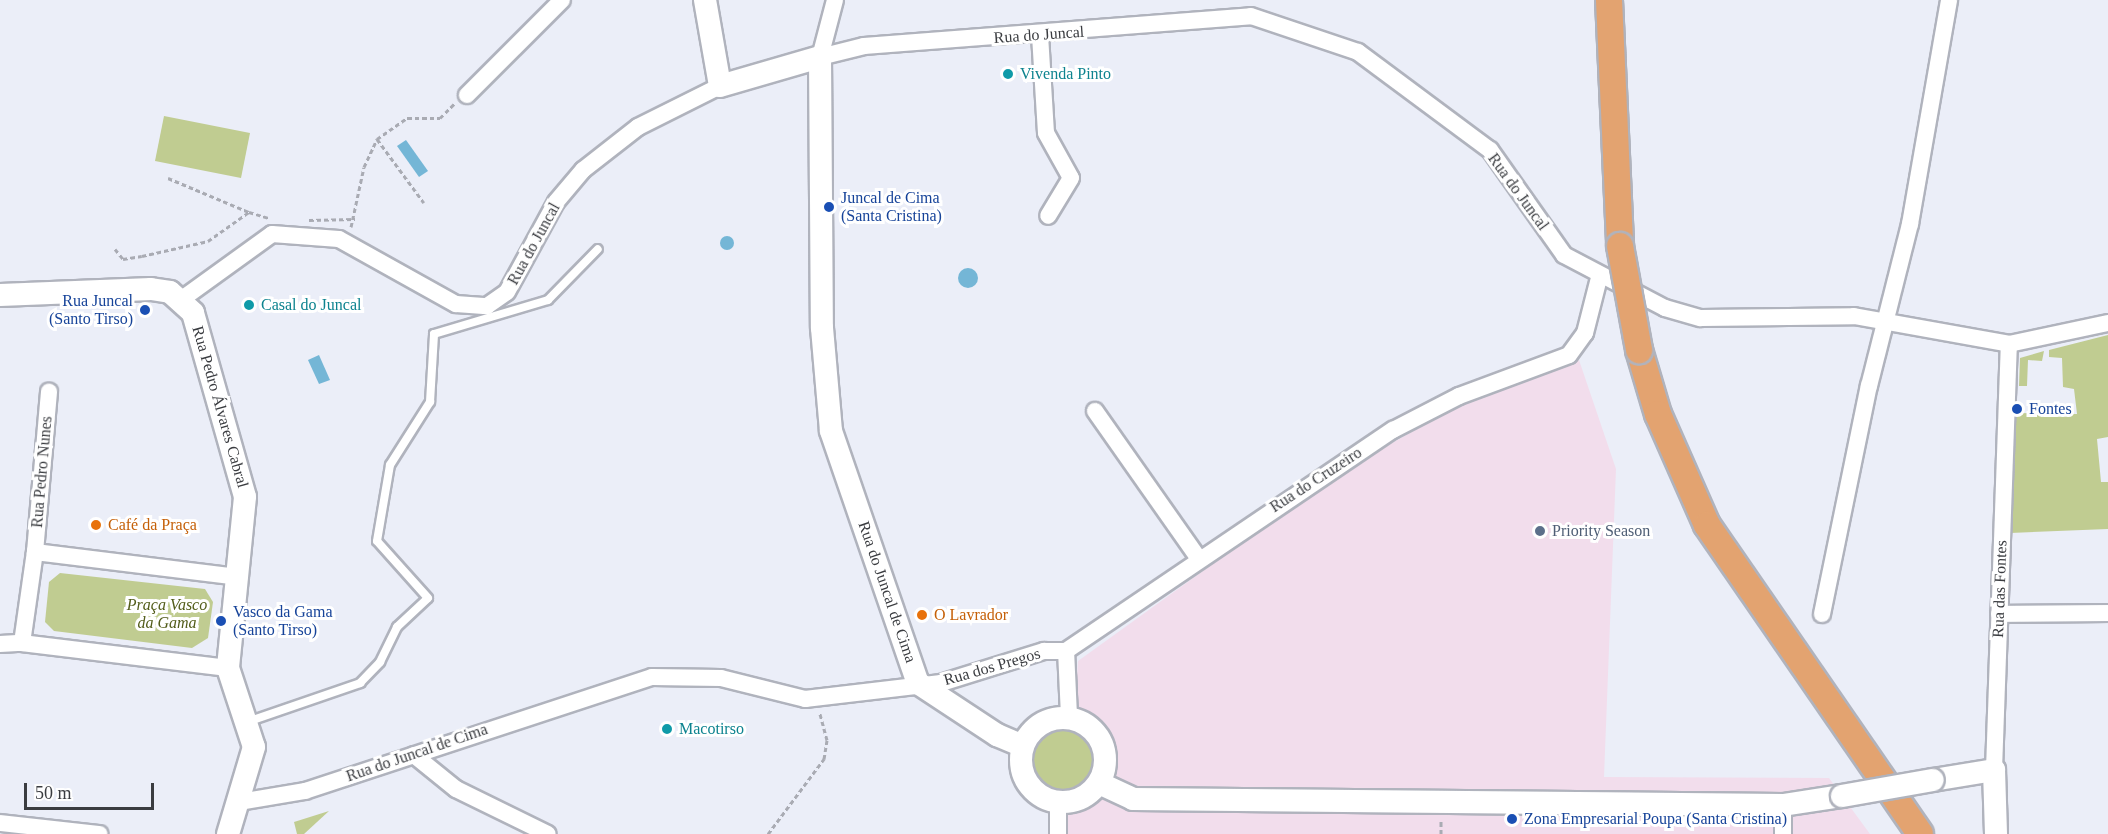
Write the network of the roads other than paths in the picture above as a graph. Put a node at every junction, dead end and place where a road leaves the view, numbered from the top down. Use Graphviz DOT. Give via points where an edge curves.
graph roads {
  1 [pos="562,0"];
  2 [pos="705,0"];
  3 [pos="835,0"];
  4 [pos="1609,0"];
  5 [pos="1616,0"];
  6 [pos="1949,0"];
  7 [pos="1040,35"];
  8 [pos="820,57"];
  9 [pos="1611,78"];
  10 [pos="720,86"];
  11 [pos="467,94"];
  12 [pos="1048,216"];
  13 [pos="598,249"];
  14 [pos="1599,278"];
  15 [pos="0,295"];
  16 [pos="183,299"];
  17 [pos="1885,322"];
  18 [pos="2108,323"];
  19 [pos="2009,344"];
  20 [pos="49,392"];
  21 [pos="1095,411"];
  22 [pos="35,552"];
  23 [pos="1199,559"];
  24 [pos="239,577"];
  25 [pos="2108,613"];
  26 [pos="1822,614"];
  27 [pos="1999,614"];
  28 [pos="22,643"];
  29 [pos="0,644"];
  30 [pos="1066,651"];
  31 [pos="228,668"];
  32 [pos="918,683"];
  33 [pos="1069,716"];
  34 [pos="247,722"];
  35 [pos="1021,745"];
  36 [pos="414,754"];
  37 [pos="1994,770"];
  38 [pos="1099,783"];
  39 [pos="239,802"];
  40 [pos="1058,804"];
  41 [pos="1783,805"];
  42 [pos="0,824"];
  43 [pos="99,834"];
  44 [pos="228,834"];
  45 [pos="549,834"];
  46 [pos="1058,834"];
  47 [pos="1783,834"];
  48 [pos="1920,834"];
  49 [pos="1996,834"];
  1 -- 11 [label="street"];
  2 -- 10 [label="street"];
  3 -- 8 [label="street"];
  4 -- 9 [label="main road"];
  5 -- 9 [label="main road"];
  6 -- 17 [label="street" via="1910,224"];
  7 -- 8 [label="street, Rua do Juncal" via="864,46"];
  7 -- 12 [label="street" via="1046,133 1071,178"];
  7 -- 14 [label="street, Rua do Juncal" via="1251,16 1358,52 1490,150 1564,255"];
  8 -- 10 [label="street, Rua do Juncal"];
  8 -- 32 [label="street, Rua do Juncal de Cima" via="822,328 831,431"];
  9 -- 48 [label="main road, bridge" via="1620,246 1639,350 1658,414 1707,525"];
  10 -- 16 [label="street, Rua do Juncal" via="638,127 583,170 556,202 507,292 487,306 456,304 345,243 272,234"];
  13 -- 34 [label="lane" via="548,300 434,334 430,402 390,465 377,541 428,598 397,627 380,662 360,683"];
  14 -- 17 [label="street, Rua do Juncal" via="1665,308 1701,318 1854,316"];
  14 -- 23 [label="street, Rua do Cruzeiro" via="1585,333 1569,355 1459,396 1393,430"];
  15 -- 16 [label="street" via="151,289"];
  16 -- 24 [label="street, Rua Pedro Álvares Cabral" via="193,313 245,497"];
  17 -- 19 [label="street, Rua do Juncal"];
  17 -- 26 [label="street"];
  18 -- 19 [label="street, Rua do Juncal"];
  19 -- 27 [label="street, Rua das Fontes"];
  20 -- 22 [label="street, Rua Pedro Nunes"];
  21 -- 23 [label="street"];
  22 -- 24 [label="street"];
  22 -- 28 [label="street"];
  23 -- 30 [label="street, Rua do Cruzeiro"];
  24 -- 31 [label="street, Rua Pedro Álvares Cabral"];
  25 -- 27 [label="street"];
  27 -- 37 [label="street, Rua das Fontes"];
  28 -- 29 [label="street"];
  28 -- 31 [label="street"];
  30 -- 32 [label="street, Rua dos Pregos" via="1044,651 941,682"];
  30 -- 33 [label="street"];
  31 -- 34 [label="street, Rua Pedro Álvares Cabral"];
  32 -- 35 [label="street"];
  32 -- 36 [label="street, Rua do Juncal de Cima" via="814,697 721,678 652,677"];
  33 -- 35 [label="street" via="1044,726"];
  33 -- 38 [label="street" via="1087,724 1107,761"];
  34 -- 39 [label="street, Rua Pedro Álvares Cabral" via="254,747"];
  35 -- 40 [label="street" via="1019,765 1042,796"];
  36 -- 39 [label="street, Rua do Juncal de Cima" via="305,791"];
  36 -- 45 [label="street" via="456,789"];
  37 -- 41 [label="street, bridge"];
  37 -- 49 [label="street, Rua das Fontes"];
  38 -- 40 [label="street" via="1070,803"];
  38 -- 41 [label="street" via="1133,799"];
  39 -- 44 [label="street, Rua Pedro Álvares Cabral"];
  40 -- 46 [label="street"];
  41 -- 47 [label="street"];
  42 -- 43 [label="street"];
}
